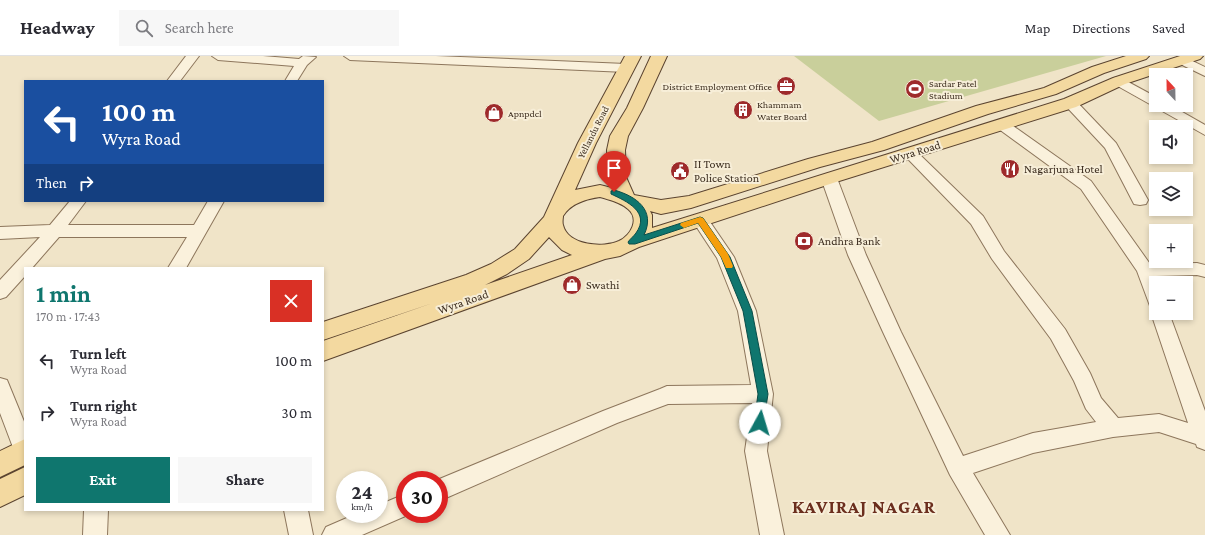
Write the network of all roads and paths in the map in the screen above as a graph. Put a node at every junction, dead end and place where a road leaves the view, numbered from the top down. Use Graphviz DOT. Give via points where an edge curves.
graph roads {
  1 [pos="193,56"];
  2 [pos="218,56"];
  3 [pos="350,56"];
  4 [pos="659,56"];
  5 [pos="1141,56"];
  6 [pos="441,58"];
  7 [pos="1189,58"];
  8 [pos="509,59"];
  9 [pos="306,60"];
  10 [pos="629,62"];
  11 [pos="1205,72"];
  12 [pos="174,80"];
  13 [pos="292,80"];
  14 [pos="1119,81"];
  15 [pos="1149,99"];
  16 [pos="1070,103"];
  17 [pos="1172,112"];
  18 [pos="1001,124"];
  19 [pos="1205,131"];
  20 [pos="911,154"];
  21 [pos="829,178"];
  22 [pos="630,199"];
  23 [pos="1140,200"];
  24 [pos="77,202"];
  25 [pos="215,202"];
  26 [pos="556,213"];
  27 [pos="700,220"];
  28 [pos="55,231"];
  29 [pos="197,231"];
  30 [pos="0,233"];
  31 [pos="632,242"];
  32 [pos="602,252"];
  33 [pos="178,267"];
  34 [pos="1145,270"];
  35 [pos="1205,271"];
  36 [pos="1149,281"];
  37 [pos="0,292"];
  38 [pos="1162,320"];
  39 [pos="324,331"];
  40 [pos="324,351"];
  41 [pos="0,386"];
  42 [pos="763,394"];
  43 [pos="1113,428"];
  44 [pos="1204,438"];
  45 [pos="24,448"];
  46 [pos="24,452"];
  47 [pos="0,465"];
  48 [pos="958,468"];
  49 [pos="24,481"];
  50 [pos="448,486"];
  51 [pos="0,494"];
  52 [pos="396,509"];
  53 [pos="96,511"];
  54 [pos="296,511"];
  55 [pos="95,535"];
  56 [pos="301,535"];
  57 [pos="334,535"];
  58 [pos="772,535"];
  59 [pos="998,535"];
  1 -- 12 [label="street"];
  2 -- 9 [label="street"];
  3 -- 6 [label="street"];
  4 -- 22 [label="main road" via="619,136 616,150 618,177"];
  5 -- 22 [label="main road, Wyra Road" via="1098,70 1050,91 690,202 662,207"];
  6 -- 8 [label="street"];
  7 -- 11 [label="street"];
  7 -- 14 [label="main road, Wyra Road"];
  8 -- 10 [label="street"];
  9 -- 13 [label="street"];
  10 -- 26 [label="main road, Yellandu Road" via="587,143"];
  14 -- 15 [label="street"];
  14 -- 16 [label="main road, Wyra Road"];
  16 -- 18 [label="main road, Wyra Road"];
  16 -- 23 [label="street" via="1111,146"];
  17 -- 19 [label="street"];
  18 -- 20 [label="main road, Wyra Road"];
  18 -- 34 [label="street" via="1086,185"];
  20 -- 21 [label="main road, Wyra Road"];
  20 -- 43 [label="street" via="977,220 998,255 1058,334 1083,378 1093,403"];
  21 -- 27 [label="main road, Wyra Road"];
  21 -- 48 [label="street" via="857,255"];
  22 -- 26 [label="main road, Wyra Road" via="600,191 588,192 570,198"];
  22 -- 31 [label="main road, Wyra Road" via="641,209 644,218 640,235"];
  24 -- 28 [label="street"];
  25 -- 29 [label="street"];
  26 -- 32 [label="main road, Wyra Road" via="554,228 561,238 572,246 586,251"];
  26 -- 39 [label="main road, Wyra Road" via="522,254 499,269 474,281"];
  27 -- 31 [label="main road, Wyra Road"];
  27 -- 42 [label="street" via="725,257 747,311"];
  28 -- 29 [label="street"];
  28 -- 30 [label="street"];
  28 -- 37 [label="street"];
  29 -- 33 [label="street"];
  31 -- 32 [label="main road, Wyra Road" via="614,251"];
  32 -- 40 [label="main road, Wyra Road"];
  34 -- 35 [label="street"];
  34 -- 36 [label="street"];
  38 -- 44 [label="street"];
  41 -- 45 [label="street"];
  42 -- 50 [label="street" via="667,395"];
  42 -- 58 [label="street" via="756,451"];
  43 -- 44 [label="street" via="1159,423"];
  43 -- 48 [label="street" via="1033,443"];
  46 -- 47 [label="main road"];
  48 -- 59 [label="street"];
  49 -- 51 [label="main road"];
  52 -- 57 [label="street"];
  53 -- 55 [label="street"];
  54 -- 56 [label="street"];
}
